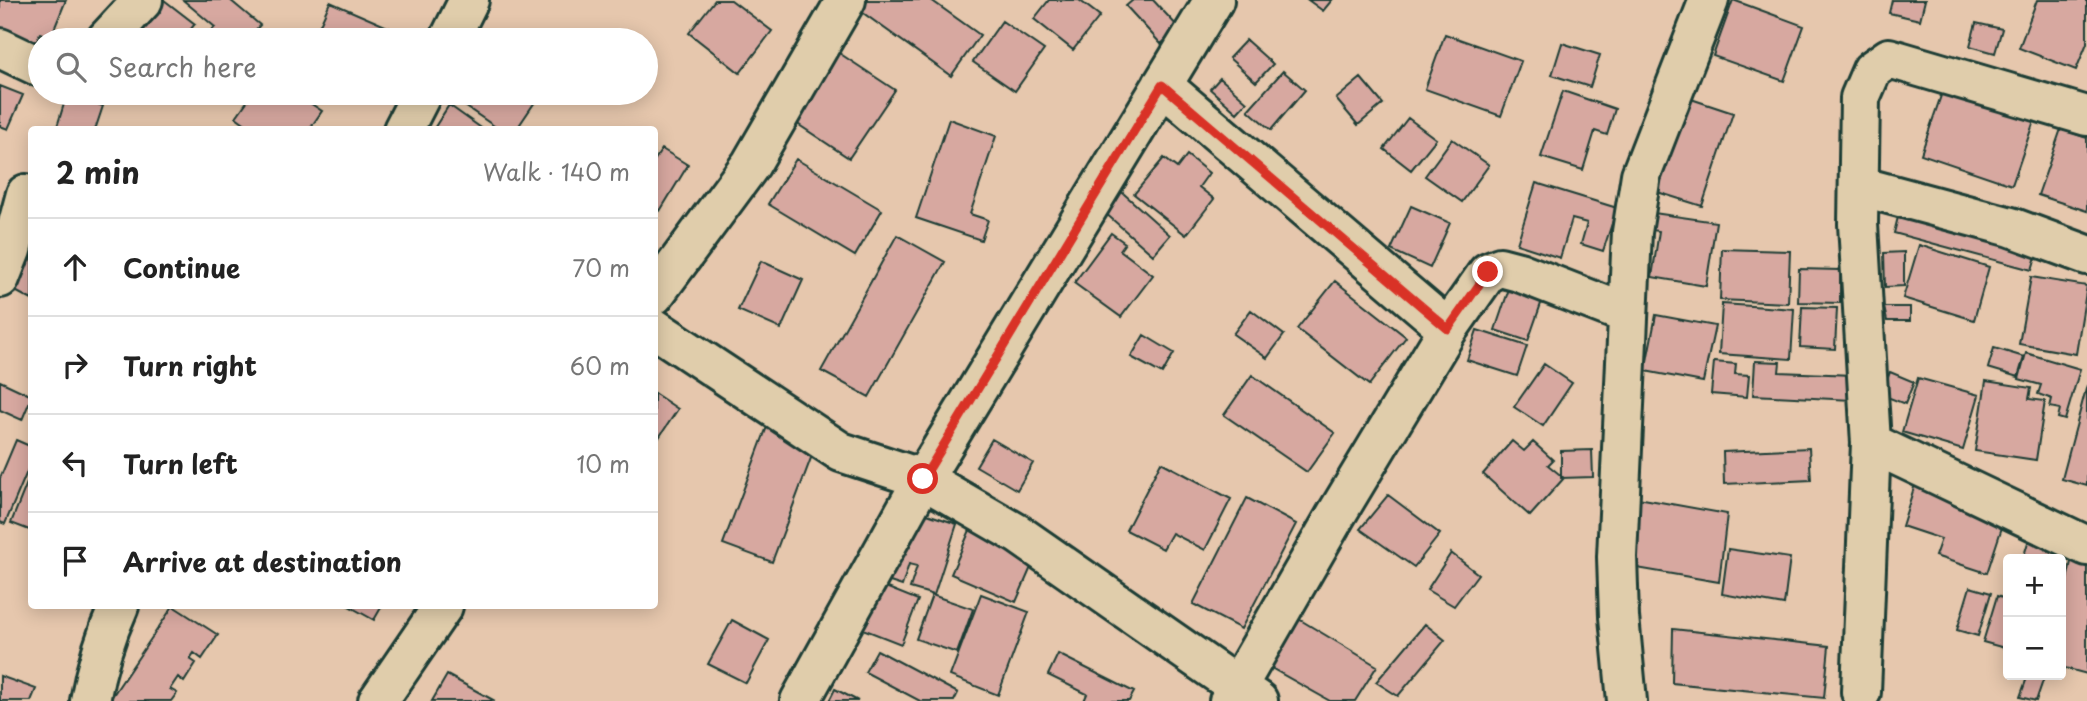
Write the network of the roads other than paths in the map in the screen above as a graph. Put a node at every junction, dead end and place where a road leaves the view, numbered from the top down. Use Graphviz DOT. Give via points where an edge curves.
graph roads {
  1 [pos="142,0"];
  2 [pos="468,0"];
  3 [pos="846,0"];
  4 [pos="1214,0"];
  5 [pos="1709,0"];
  6 [pos="117,28"];
  7 [pos="455,28"];
  8 [pos="0,48"];
  9 [pos="28,61"];
  10 [pos="1162,85"];
  11 [pos="416,105"];
  12 [pos="2087,116"];
  13 [pos="405,126"];
  14 [pos="1859,186"];
  15 [pos="26,194"];
  16 [pos="2087,255"];
  17 [pos="0,278"];
  18 [pos="658,290"];
  19 [pos="1627,314"];
  20 [pos="1448,329"];
  21 [pos="658,331"];
  22 [pos="1871,443"];
  23 [pos="923,479"];
  24 [pos="2087,547"];
  25 [pos="118,609"];
  26 [pos="441,609"];
  27 [pos="1861,692"];
  28 [pos="1242,696"];
  29 [pos="90,701"];
  30 [pos="378,701"];
  31 [pos="800,701"];
  32 [pos="1627,701"];
  1 -- 6 [label="street"];
  2 -- 7 [label="street"];
  3 -- 18 [label="street" via="751,164"];
  4 -- 10 [label="street"];
  5 -- 19 [label="street" via="1641,175"];
  8 -- 9 [label="street"];
  10 -- 20 [label="street"];
  10 -- 23 [label="street"];
  11 -- 13 [label="street"];
  12 -- 14 [label="street" via="1889,58 1872,70 1860,98"];
  14 -- 16 [label="street" via="2011,227"];
  14 -- 22 [label="street"];
  15 -- 17 [label="street"];
  19 -- 20 [label="street" via="1500,267 1480,281"];
  19 -- 32 [label="street" via="1616,557"];
  20 -- 28 [label="street" via="1336,515"];
  21 -- 23 [label="street" via="841,452"];
  22 -- 24 [label="street"];
  22 -- 27 [label="street"];
  23 -- 28 [label="street" via="1018,534"];
  23 -- 31 [label="street"];
  25 -- 29 [label="street" via="99,658"];
  26 -- 30 [label="street"];
}
